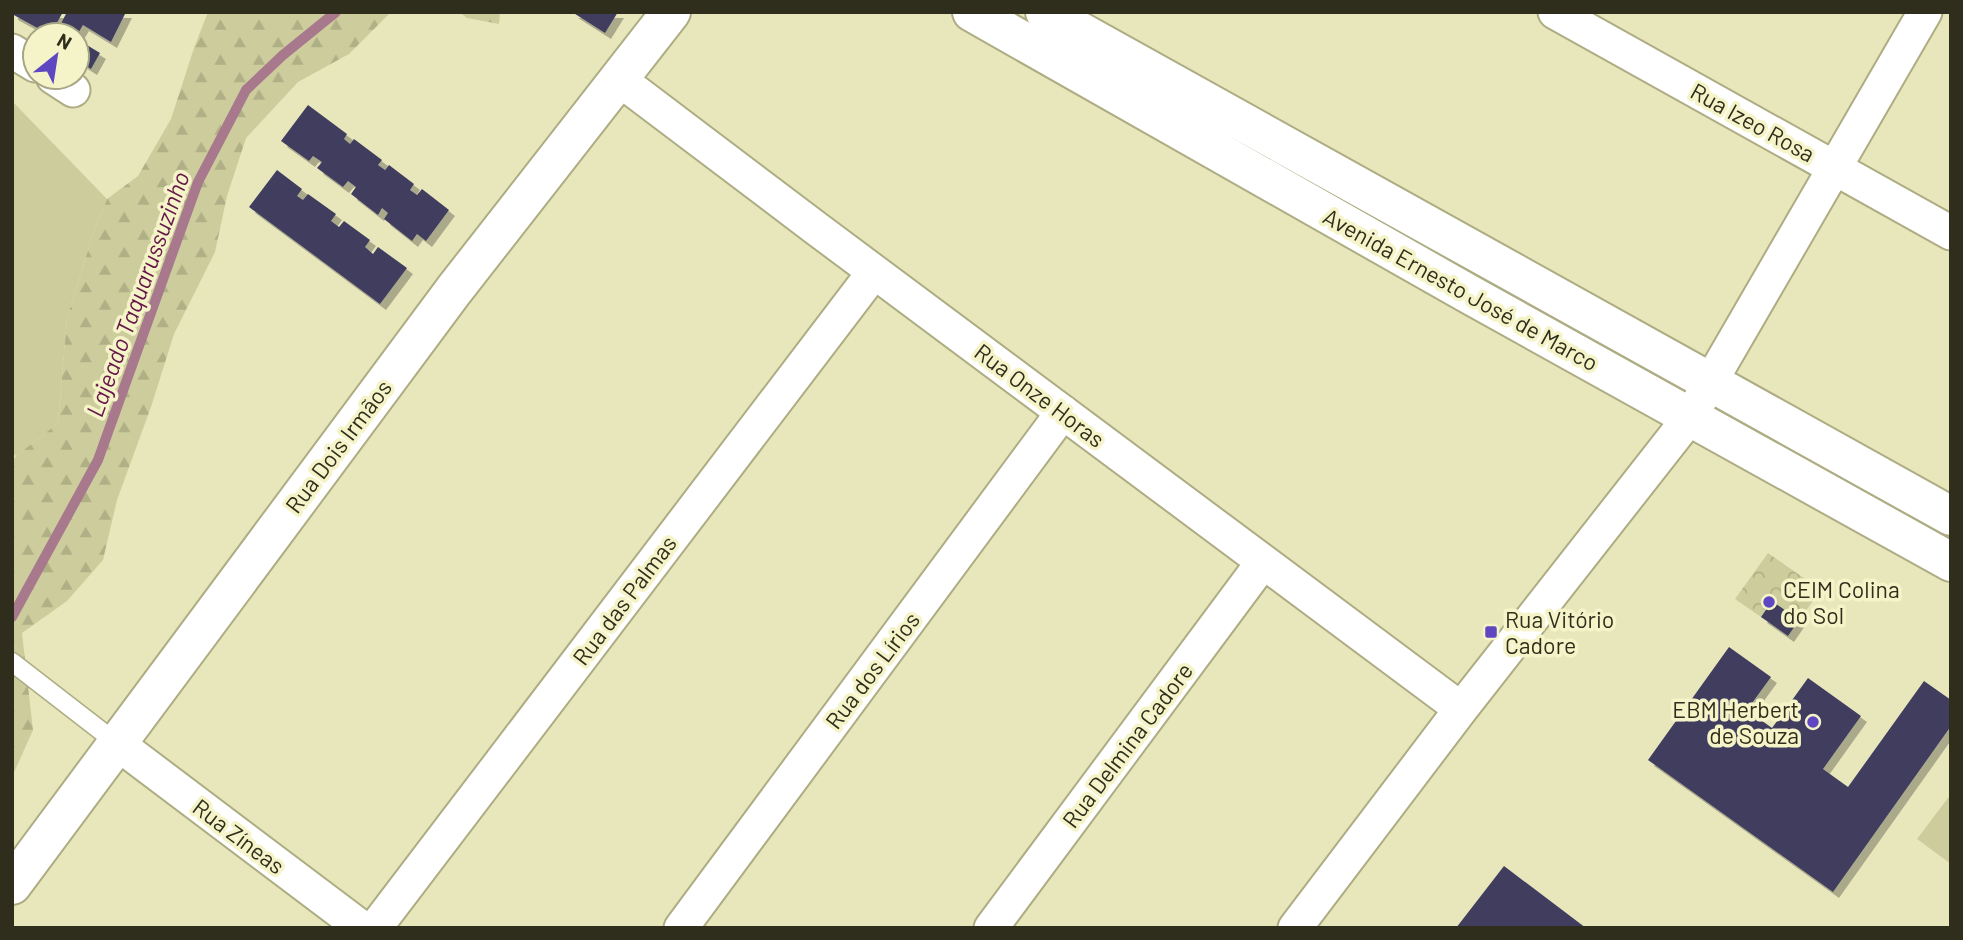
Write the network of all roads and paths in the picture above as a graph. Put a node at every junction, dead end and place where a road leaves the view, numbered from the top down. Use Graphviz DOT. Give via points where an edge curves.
graph roads {
  1 [pos="671,12"];
  2 [pos="972,12"];
  3 [pos="1045,12"];
  4 [pos="1555,12"];
  5 [pos="1925,12"];
  6 [pos="620,80"];
  7 [pos="1836,169"];
  8 [pos="1951,233"];
  9 [pos="874,272"];
  10 [pos="1710,382"];
  11 [pos="1063,412"];
  12 [pos="1689,416"];
  13 [pos="1951,516"];
  14 [pos="1264,562"];
  15 [pos="1951,562"];
  16 [pos="12,662"];
  17 [pos="1461,709"];
  18 [pos="118,744"];
  19 [pos="12,885"];
  20 [pos="362,928"];
  21 [pos="375,928"];
  22 [pos="681,928"];
  23 [pos="991,928"];
  24 [pos="1295,928"];
  1 -- 6 [label="main road, Rua Dois Irmãos"];
  2 -- 12 [label="main road, Avenida Ernesto José de Marco"];
  3 -- 10 [label="main road, Avenida Ernesto José de Marco"];
  4 -- 7 [label="street, Rua Izeo Rosa"];
  5 -- 7 [label="street"];
  6 -- 9 [label="street, Rua Onze Horas"];
  6 -- 18 [label="main road, Rua Dois Irmãos" via="454,290"];
  7 -- 8 [label="street, Rua Izeo Rosa"];
  7 -- 10 [label="street"];
  9 -- 11 [label="street, Rua Onze Horas"];
  9 -- 21 [label="street, Rua das Palmas"];
  10 -- 12 [label="street"];
  10 -- 13 [label="main road, Avenida Ernesto José de Marco"];
  11 -- 14 [label="street, Rua Onze Horas"];
  11 -- 22 [label="street, Rua dos Lírios"];
  12 -- 15 [label="main road, Avenida Ernesto José de Marco"];
  12 -- 17 [label="street"];
  14 -- 17 [label="street, Rua Onze Horas"];
  14 -- 23 [label="street, Rua Delmina Cadore"];
  16 -- 18 [label="lane"];
  17 -- 24 [label="street"];
  18 -- 19 [label="main road, Rua Dois Irmãos"];
  18 -- 20 [label="street, Rua Zíneas"];
}
